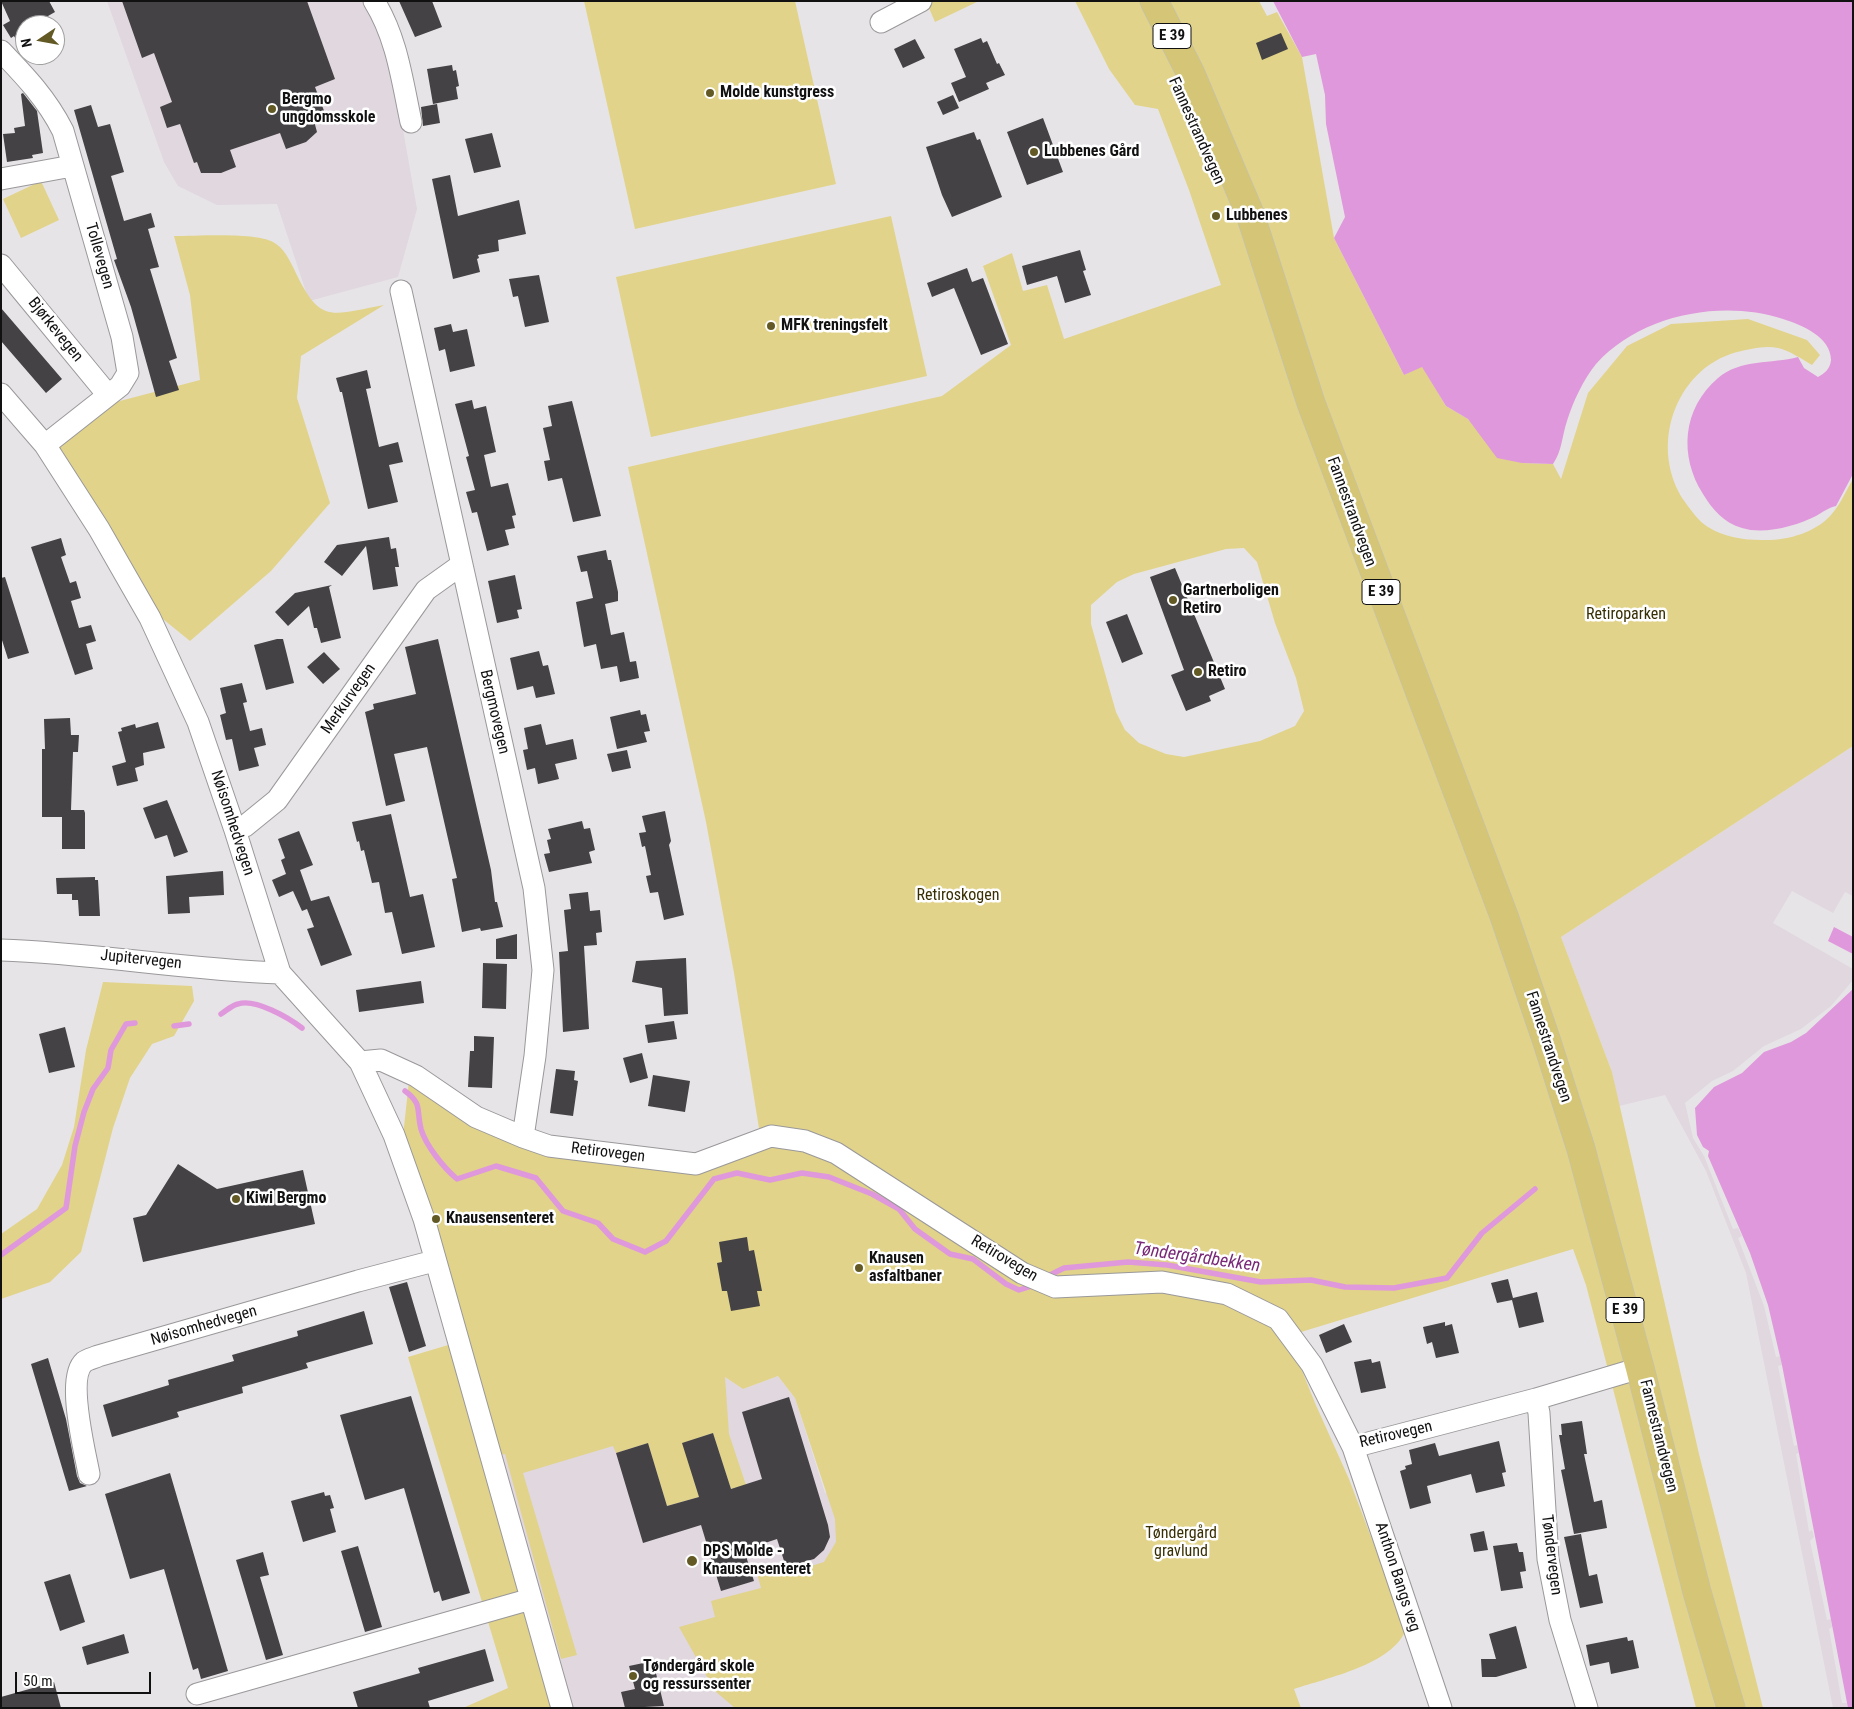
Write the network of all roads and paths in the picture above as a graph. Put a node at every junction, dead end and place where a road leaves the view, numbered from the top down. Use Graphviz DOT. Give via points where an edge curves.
graph roads {
  1 [pos="374,1"];
  2 [pos="921,1"];
  3 [pos="1133,1"];
  4 [pos="1154,1"];
  5 [pos="881,22"];
  6 [pos="1,51"];
  7 [pos="411,122"];
  8 [pos="72,166"];
  9 [pos="1,179"];
  10 [pos="1,265"];
  11 [pos="400,290"];
  12 [pos="1,394"];
  13 [pos="108,395"];
  14 [pos="1311,403"];
  15 [pos="45,445"];
  16 [pos="461,565"];
  17 [pos="235,830"];
  18 [pos="1,950"];
  19 [pos="280,972"];
  20 [pos="360,1062"];
  21 [pos="523,1137"];
  22 [pos="434,1261"];
  23 [pos="1640,1368"];
  24 [pos="1536,1399"];
  25 [pos="1353,1447"];
  26 [pos="89,1474"];
  27 [pos="532,1599"];
  28 [pos="197,1694"];
  29 [pos="562,1708"];
  30 [pos="1441,1708"];
  31 [pos="1587,1708"];
  32 [pos="1730,1708"];
  1 -- 7 [label="street" via="385,18 394,45"];
  2 -- 5 [label="street"];
  3 -- 14 [label="highway, Fannestrandvegen / E 39" via="1206,151"];
  4 -- 14 [label="highway, Fannestrandvegen / E 39" via="1190,72 1250,214"];
  6 -- 8 [label="street, Tollevegen" via="52,110 63,130"];
  8 -- 9 [label="street"];
  8 -- 13 [label="street, Tollevegen" via="122,337 128,373 120,386"];
  10 -- 13 [label="street, Bjørkevegen"];
  11 -- 16 [label="street, Bergmovegen"];
  12 -- 15 [label="street, Nøisomhedvegen"];
  13 -- 15 [label="street, Tollevegen"];
  14 -- 23 [label="highway, Fannestrandvegen / E 39" via="1501,907 1535,1006 1581,1149"];
  15 -- 17 [label="street, Nøisomhedvegen" via="99,528 150,618 198,722"];
  16 -- 17 [label="street, Merkurvegen" via="426,590 277,800 245,826"];
  16 -- 21 [label="street, Bergmovegen" via="534,888 543,970"];
  17 -- 19 [label="street, Nøisomhedvegen"];
  18 -- 19 [label="street, Jupitervegen" via="54,952 242,972"];
  19 -- 20 [label="street, Nøisomhedvegen"];
  20 -- 21 [label="street, Retirovegen" via="381,1060 416,1076 476,1117"];
  20 -- 22 [label="street, Nøisomhedvegen" via="394,1135 424,1219"];
  21 -- 25 [label="street, Retirovegen" via="549,1146 696,1164 771,1136 804,1142 836,1152 1022,1273 1055,1287 1162,1282 1227,1294 1278,1319 1312,1365"];
  22 -- 26 [label="street, Nøisomhedvegen" via="358,1280 85,1362 77,1377 76,1394"];
  22 -- 27 [label="street, Nøisomhedvegen"];
  23 -- 24 [label="street, Retirovegen"];
  23 -- 32 [label="highway, Fannestrandvegen / E 39"];
  24 -- 25 [label="street, Retirovegen"];
  24 -- 31 [label="street, Tøndervegen" via="1548,1559 1560,1620"];
  25 -- 30 [label="street, Anthon Bangs veg"];
  27 -- 28 [label="street"];
  27 -- 29 [label="street, Nøisomhedvegen"];
}
